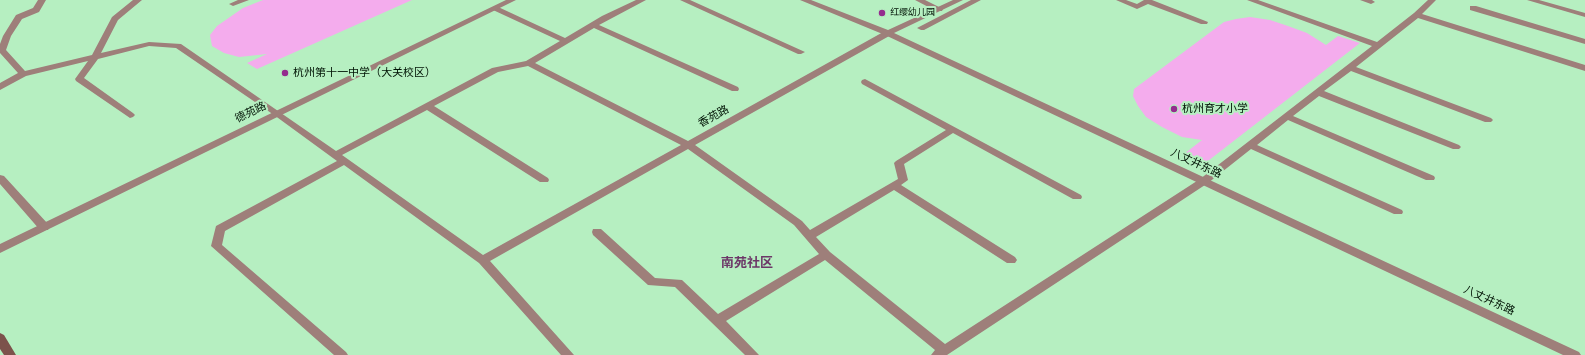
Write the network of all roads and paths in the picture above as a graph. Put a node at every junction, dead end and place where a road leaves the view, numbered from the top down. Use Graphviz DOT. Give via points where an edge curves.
graph roads {
  1 [pos="42,0"];
  2 [pos="138,0"];
  3 [pos="245,0"];
  4 [pos="512,0"];
  5 [pos="642,0"];
  6 [pos="684,0"];
  7 [pos="804,0"];
  8 [pos="920,0"];
  9 [pos="960,0"];
  10 [pos="977,0"];
  11 [pos="1120,0"];
  12 [pos="1251,0"];
  13 [pos="1432,0"];
  14 [pos="1531,0"];
  15 [pos="233,4"];
  16 [pos="496,8"];
  17 [pos="1473,8"];
  18 [pos="939,9"];
  19 [pos="1417,15"];
  20 [pos="1585,15"];
  21 [pos="1204,22"];
  22 [pos="594,25"];
  23 [pos="921,28"];
  24 [pos="888,33"];
  25 [pos="566,41"];
  26 [pos="1585,42"];
  27 [pos="1378,45"];
  28 [pos="801,52"];
  29 [pos="95,57"];
  30 [pos="529,63"];
  31 [pos="1349,67"];
  32 [pos="1585,68"];
  33 [pos="23,74"];
  34 [pos="865,82"];
  35 [pos="0,87"];
  36 [pos="735,89"];
  37 [pos="1318,92"];
  38 [pos="427,106"];
  39 [pos="278,113"];
  40 [pos="130,115"];
  41 [pos="1286,116"];
  42 [pos="1488,120"];
  43 [pos="952,130"];
  44 [pos="688,145"];
  45 [pos="1250,145"];
  46 [pos="1456,147"];
  47 [pos="340,158"];
  48 [pos="0,178"];
  49 [pos="1430,178"];
  50 [pos="544,180"];
  51 [pos="1204,181"];
  52 [pos="895,186"];
  53 [pos="1077,196"];
  54 [pos="1398,212"];
  55 [pos="44,227"];
  56 [pos="597,232"];
  57 [pos="809,236"];
  58 [pos="0,249"];
  59 [pos="826,255"];
  60 [pos="483,260"];
  61 [pos="1011,260"];
  62 [pos="717,321"];
  63 [pos="0,338"];
  64 [pos="940,352"];
  65 [pos="10,355"];
  66 [pos="342,355"];
  67 [pos="568,355"];
  68 [pos="753,355"];
  69 [pos="1575,355"];
  1 -- 33 [label="street" via="36,10 19,17 2,50"];
  2 -- 29 [label="street" via="115,19"];
  3 -- 15 [label="street"];
  4 -- 16 [label="street, 德苑路"];
  5 -- 22 [label="street"];
  6 -- 28 [label="street"];
  7 -- 24 [label="street, 八丈井东路"];
  8 -- 18 [label="street"];
  9 -- 18 [label="street, 香苑路"];
  10 -- 23 [label="street"];
  11 -- 21 [label="street" via="1137,7 1148,1"];
  12 -- 27 [label="street"];
  13 -- 19 [label="street"];
  14 -- 20 [label="street"];
  16 -- 25 [label="street"];
  16 -- 39 [label="street, 德苑路"];
  17 -- 26 [label="street"];
  18 -- 24 [label="street, 香苑路"];
  19 -- 27 [label="street"];
  19 -- 32 [label="street"];
  22 -- 25 [label="street"];
  22 -- 36 [label="street"];
  24 -- 44 [label="street, 香苑路"];
  24 -- 51 [label="street, 八丈井东路"];
  25 -- 30 [label="street"];
  27 -- 31 [label="street"];
  29 -- 33 [label="street"];
  29 -- 39 [label="street" via="149,44 178,46"];
  29 -- 40 [label="street" via="78,79"];
  30 -- 38 [label="street" via="495,70"];
  30 -- 44 [label="street"];
  31 -- 37 [label="street"];
  31 -- 42 [label="street"];
  33 -- 35 [label="street"];
  34 -- 43 [label="street"];
  37 -- 41 [label="street"];
  37 -- 46 [label="street"];
  38 -- 47 [label="street"];
  38 -- 50 [label="street"];
  39 -- 47 [label="street"];
  39 -- 55 [label="street, 德苑路"];
  41 -- 45 [label="street"];
  41 -- 49 [label="street"];
  43 -- 52 [label="street" via="899,163 903,180"];
  43 -- 53 [label="street"];
  44 -- 57 [label="street" via="798,223"];
  44 -- 60 [label="street, 香苑路"];
  45 -- 51 [label="street"];
  45 -- 54 [label="street"];
  47 -- 60 [label="street"];
  47 -- 66 [label="street" via="220,229 216,246"];
  48 -- 55 [label="street"];
  51 -- 64 [label="street"];
  51 -- 69 [label="street, 八丈井东路"];
  52 -- 57 [label="street"];
  52 -- 61 [label="street"];
  55 -- 58 [label="street, 德苑路"];
  56 -- 62 [label="street" via="652,282 678,283"];
  57 -- 59 [label="street"];
  59 -- 62 [label="street"];
  59 -- 64 [label="street"];
  60 -- 67 [label="street"];
  62 -- 68 [label="street"];
  63 -- 65 [label="main road"];
}
